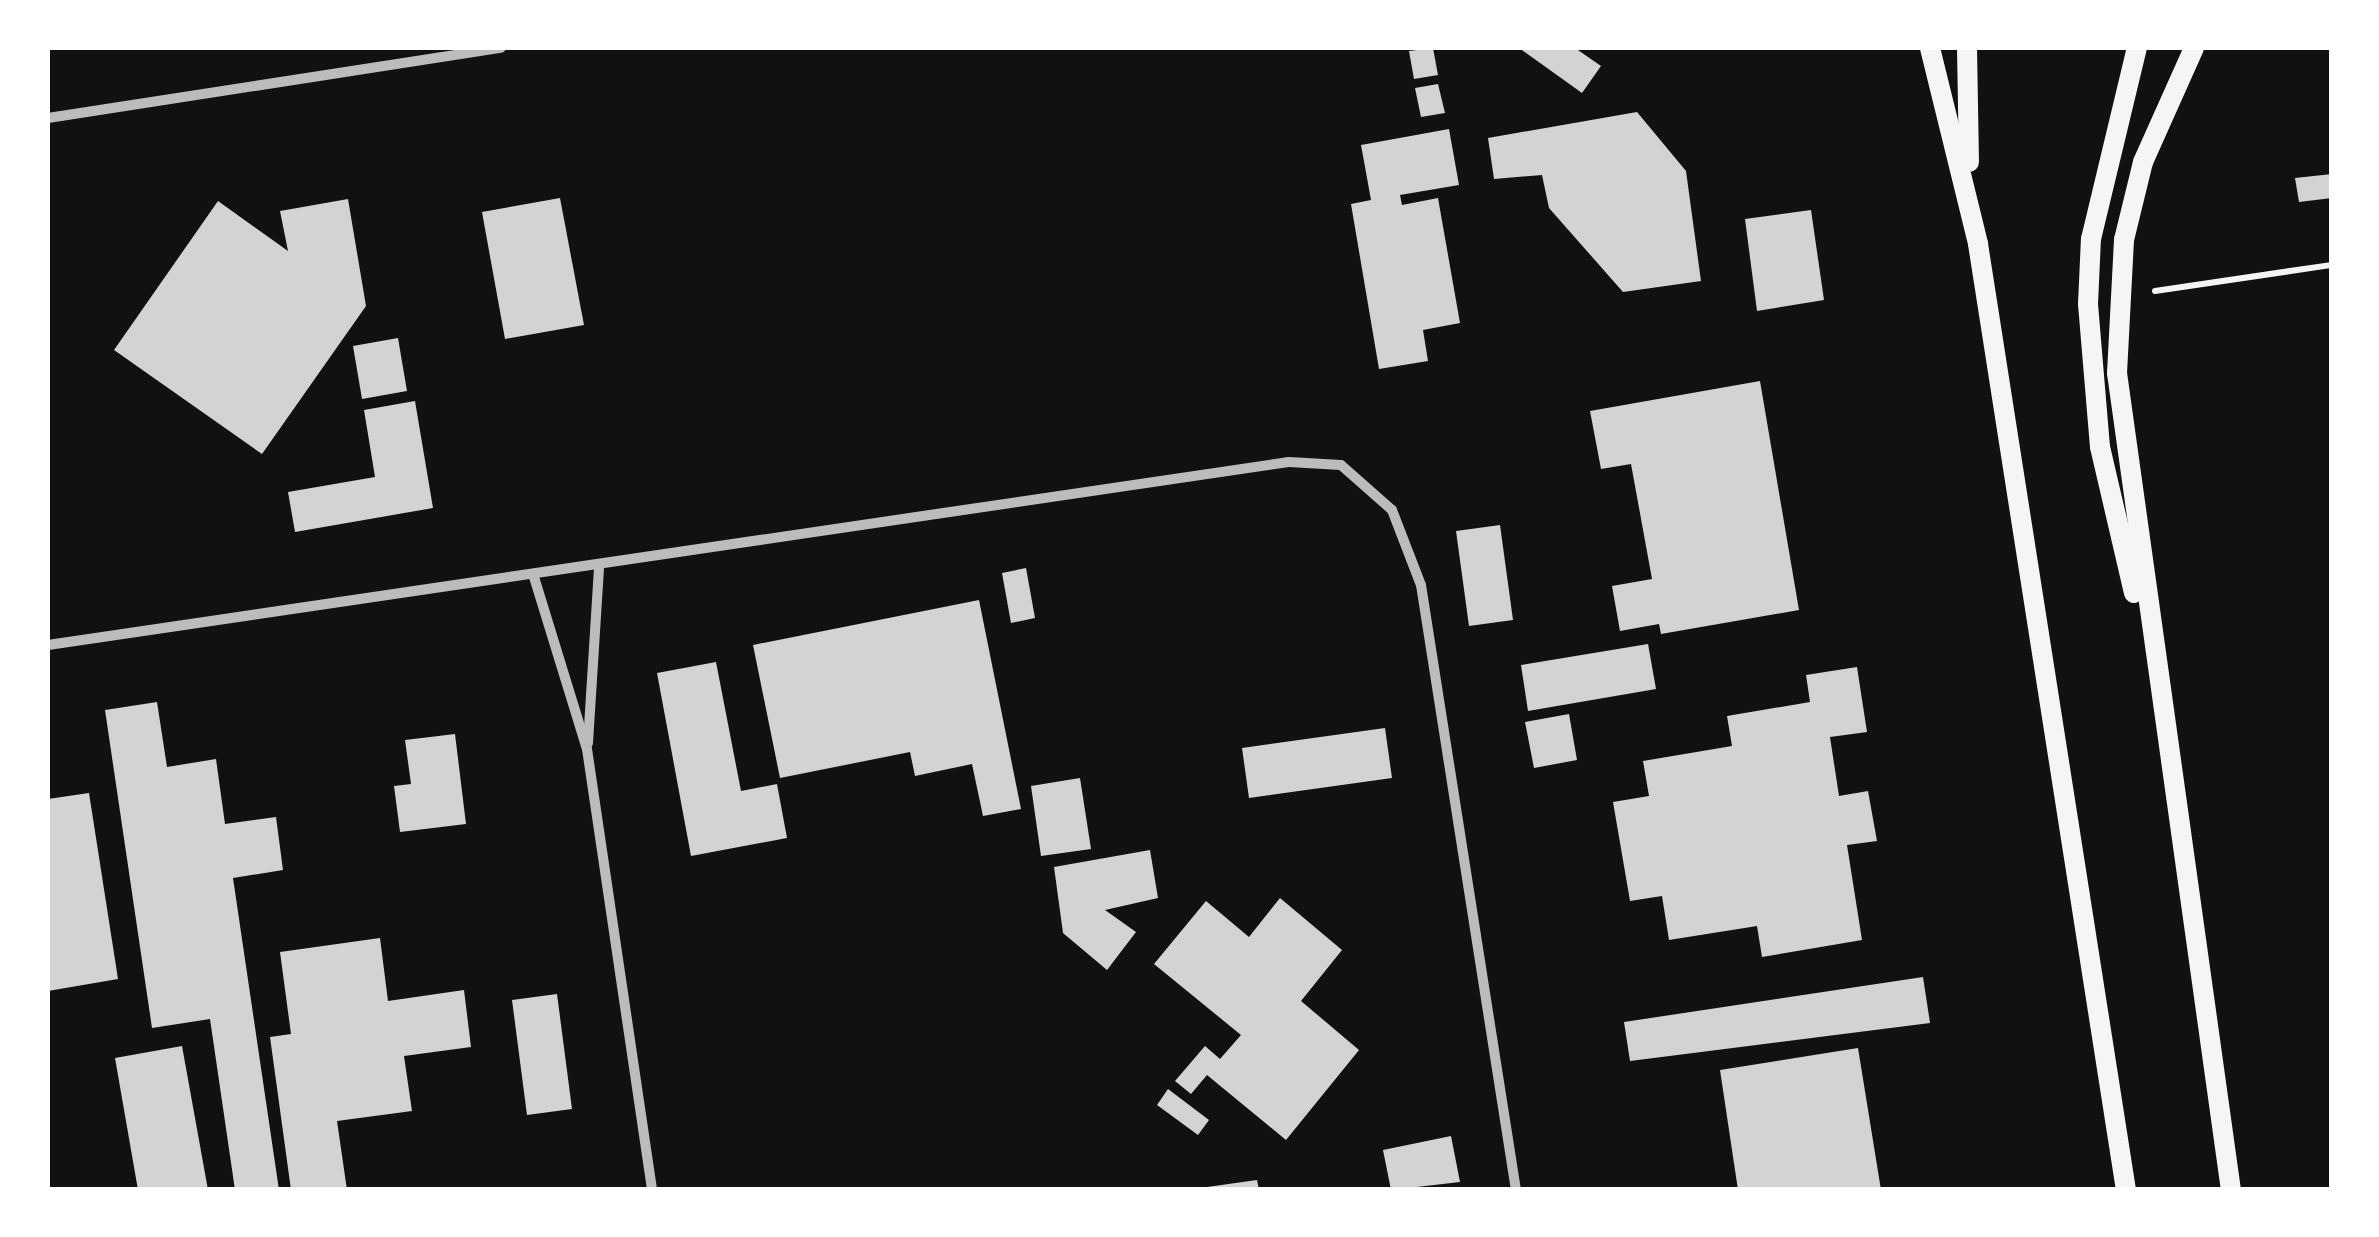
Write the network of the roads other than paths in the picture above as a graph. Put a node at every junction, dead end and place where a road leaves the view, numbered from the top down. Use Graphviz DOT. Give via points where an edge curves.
graph roads {
  1 [pos="501,48"];
  2 [pos="1930,48"];
  3 [pos="1967,48"];
  4 [pos="2138,48"];
  5 [pos="2194,48"];
  6 [pos="48,118"];
  7 [pos="1978,244"];
  8 [pos="599,568"];
  9 [pos="534,578"];
  10 [pos="2146,628"];
  11 [pos="48,645"];
  12 [pos="587,750"];
  13 [pos="652,1190"];
  14 [pos="1516,1190"];
  15 [pos="2126,1190"];
  16 [pos="2232,1190"];
  1 -- 6 [label="street"];
  2 -- 7 [label="main road"];
  3 -- 7 [label="main road"];
  4 -- 10 [label="main road" via="2091,239 2088,304 2109,496"];
  5 -- 10 [label="main road" via="2143,162 2115,296"];
  7 -- 15 [label="main road"];
  8 -- 9 [label="street"];
  8 -- 12 [label="street"];
  8 -- 14 [label="street" via="1289,462 1341,465 1368,480 1409,538 1421,585"];
  9 -- 11 [label="street"];
  9 -- 12 [label="street"];
  10 -- 16 [label="main road"];
  12 -- 13 [label="street"];
}
